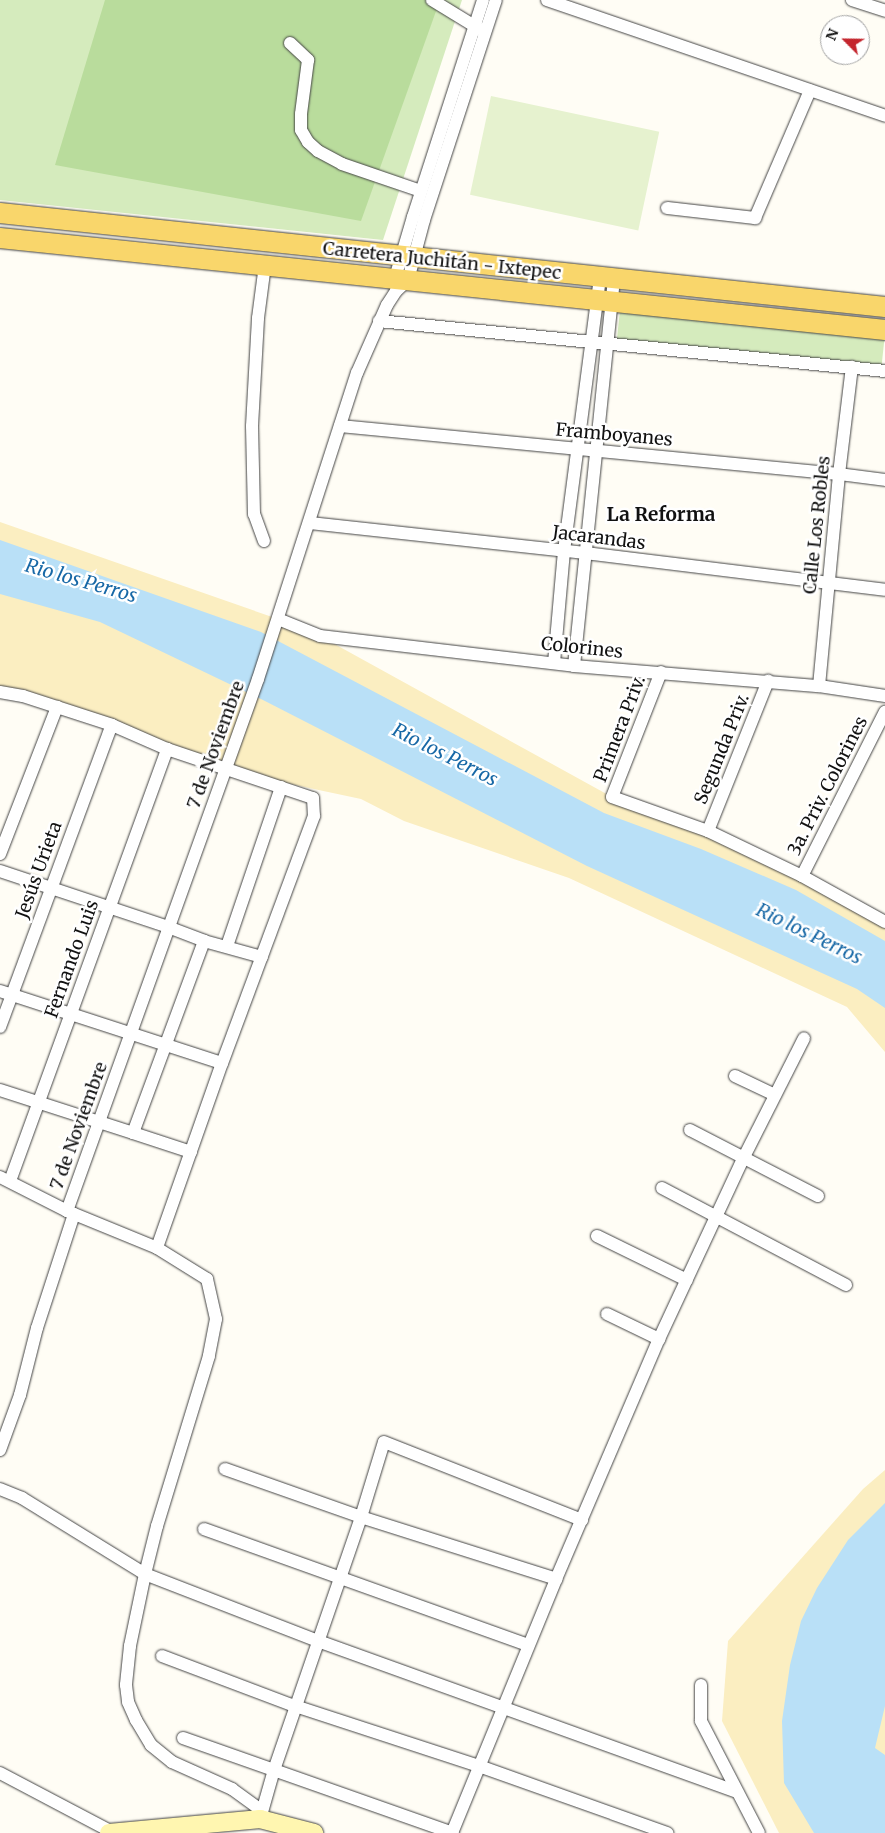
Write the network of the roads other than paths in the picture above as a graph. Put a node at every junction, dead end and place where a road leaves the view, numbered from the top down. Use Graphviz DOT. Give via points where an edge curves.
graph roads {
  1 [pos="432,0"];
  2 [pos="483,0"];
  3 [pos="496,0"];
  4 [pos="546,0"];
  5 [pos="852,0"];
  6 [pos="885,11"];
  7 [pos="480,29"];
  8 [pos="290,43"];
  9 [pos="810,90"];
  10 [pos="885,116"];
  11 [pos="421,192"];
  12 [pos="668,208"];
  13 [pos="0,213"];
  14 [pos="419,218"];
  15 [pos="0,238"];
  16 [pos="408,257"];
  17 [pos="265,265"];
  18 [pos="607,278"];
  19 [pos="400,283"];
  20 [pos="606,301"];
  21 [pos="885,307"];
  22 [pos="379,321"];
  23 [pos="885,330"];
  24 [pos="592,341"];
  25 [pos="608,342"];
  26 [pos="852,367"];
  27 [pos="885,371"];
  28 [pos="340,426"];
  29 [pos="576,449"];
  30 [pos="598,452"];
  31 [pos="839,474"];
  32 [pos="885,480"];
  33 [pos="310,523"];
  34 [pos="264,541"];
  35 [pos="564,551"];
  36 [pos="584,553"];
  37 [pos="829,584"];
  38 [pos="885,590"];
  39 [pos="279,616"];
  40 [pos="554,663"];
  41 [pos="574,666"];
  42 [pos="661,672"];
  43 [pos="768,681"];
  44 [pos="819,686"];
  45 [pos="0,692"];
  46 [pos="885,696"];
  47 [pos="57,707"];
  48 [pos="885,712"];
  49 [pos="112,725"];
  50 [pos="167,749"];
  51 [pos="225,770"];
  52 [pos="281,787"];
  53 [pos="708,831"];
  54 [pos="0,854"];
  55 [pos="0,871"];
  56 [pos="802,876"];
  57 [pos="50,889"];
  58 [pos="110,907"];
  59 [pos="885,922"];
  60 [pos="168,927"];
  61 [pos="204,941"];
  62 [pos="227,946"];
  63 [pos="262,957"];
  64 [pos="6,993"];
  65 [pos="70,1015"];
  66 [pos="0,1027"];
  67 [pos="130,1034"];
  68 [pos="804,1038"];
  69 [pos="166,1045"];
  70 [pos="222,1063"];
  71 [pos="735,1076"];
  72 [pos="0,1090"];
  73 [pos="775,1095"];
  74 [pos="39,1102"];
  75 [pos="99,1122"];
  76 [pos="690,1130"];
  77 [pos="133,1133"];
  78 [pos="191,1152"];
  79 [pos="744,1158"];
  80 [pos="5,1179"];
  81 [pos="662,1188"];
  82 [pos="818,1196"];
  83 [pos="71,1212"];
  84 [pos="715,1217"];
  85 [pos="597,1236"];
  86 [pos="157,1248"];
  87 [pos="687,1280"];
  88 [pos="846,1285"];
  89 [pos="607,1314"];
  90 [pos="659,1339"];
  91 [pos="0,1450"];
  92 [pos="226,1469"];
  93 [pos="0,1489"];
  94 [pos="361,1517"];
  95 [pos="582,1520"];
  96 [pos="204,1529"];
  97 [pos="145,1574"];
  98 [pos="340,1577"];
  99 [pos="556,1579"];
  100 [pos="318,1641"];
  101 [pos="528,1645"];
  102 [pos="162,1656"];
  103 [pos="701,1685"];
  104 [pos="295,1706"];
  105 [pos="504,1707"];
  106 [pos="183,1738"];
  107 [pos="478,1766"];
  108 [pos="274,1770"];
  109 [pos="0,1773"];
  110 [pos="737,1792"];
  111 [pos="261,1815"];
  112 [pos="109,1833"];
  113 [pos="114,1833"];
  114 [pos="314,1833"];
  115 [pos="452,1833"];
  116 [pos="667,1833"];
  117 [pos="759,1833"];
  1 -- 7 [label="street"];
  2 -- 7 [label="street"];
  3 -- 7 [label="street"];
  4 -- 9 [label="street"];
  5 -- 6 [label="street"];
  7 -- 11 [label="street"];
  7 -- 14 [label="street"];
  8 -- 11 [label="street" via="308,60 301,114 302,130 308,142 342,164"];
  9 -- 10 [label="street"];
  9 -- 12 [label="street" via="755,218"];
  11 -- 14 [label="street"];
  13 -- 16 [label="main road, Carretera Juchitán - Ixtepec"];
  14 -- 16 [label="street, 7 de Noviembre"];
  15 -- 17 [label="main road, Carretera Juchitán - Ixtepec"];
  16 -- 18 [label="main road, Carretera Juchitán - Ixtepec"];
  16 -- 19 [label="street, 7 de Noviembre"];
  17 -- 19 [label="main road, Carretera Juchitán - Ixtepec"];
  17 -- 34 [label="street" via="258,318 252,426 254,514"];
  18 -- 20 [label="street"];
  18 -- 21 [label="main road, Carretera Juchitán - Ixtepec"];
  19 -- 20 [label="main road, Carretera Juchitán - Ixtepec"];
  19 -- 22 [label="street, 7 de Noviembre"];
  20 -- 23 [label="main road, Carretera Juchitán - Ixtepec"];
  20 -- 24 [label="street"];
  20 -- 25 [label="street"];
  22 -- 24 [label="street"];
  22 -- 28 [label="street, 7 de Noviembre"];
  24 -- 25 [label="street"];
  24 -- 29 [label="street"];
  25 -- 26 [label="street"];
  25 -- 30 [label="street"];
  26 -- 27 [label="street"];
  26 -- 31 [label="street, Calle Los Robles"];
  28 -- 29 [label="street, Framboyanes"];
  28 -- 33 [label="street, 7 de Noviembre"];
  29 -- 30 [label="street, Framboyanes"];
  29 -- 35 [label="street"];
  30 -- 31 [label="street, Framboyanes"];
  30 -- 36 [label="street"];
  31 -- 32 [label="street, Framboyanes"];
  31 -- 37 [label="street, Calle Los Robles"];
  33 -- 35 [label="street, Jacarandas"];
  33 -- 39 [label="street, 7 de Noviembre"];
  35 -- 36 [label="street, Jacarandas"];
  35 -- 40 [label="street"];
  36 -- 37 [label="street, Jacarandas"];
  36 -- 41 [label="street"];
  37 -- 38 [label="street, Jacarandas"];
  37 -- 44 [label="street, Calle Los Robles"];
  39 -- 40 [label="street, Colorines" via="320,636"];
  39 -- 51 [label="street, 7 de Noviembre"];
  40 -- 41 [label="street, Colorines"];
  41 -- 42 [label="street, Colorines"];
  42 -- 43 [label="street, Colorines"];
  42 -- 53 [label="street, Primera Priv." via="612,798"];
  43 -- 44 [label="street, Colorines"];
  43 -- 53 [label="street, Segunda Priv."];
  44 -- 46 [label="street, Colorines"];
  45 -- 47 [label="street"];
  47 -- 49 [label="street"];
  47 -- 54 [label="street"];
  48 -- 56 [label="street, 3a. Priv. Colorines"];
  49 -- 50 [label="street"];
  49 -- 57 [label="street, Jesús Urieta"];
  50 -- 51 [label="street"];
  50 -- 58 [label="street, Fernando Luis"];
  51 -- 52 [label="street"];
  51 -- 60 [label="street, 7 de Noviembre"];
  52 -- 62 [label="street"];
  52 -- 63 [label="street" via="313,798 314,816"];
  53 -- 56 [label="street"];
  55 -- 57 [label="street"];
  56 -- 59 [label="street"];
  57 -- 58 [label="street"];
  57 -- 64 [label="street, Jesús Urieta"];
  58 -- 60 [label="street"];
  58 -- 65 [label="street, Fernando Luis"];
  60 -- 61 [label="street"];
  60 -- 67 [label="street, 7 de Noviembre"];
  61 -- 62 [label="street"];
  61 -- 69 [label="street"];
  62 -- 63 [label="street"];
  63 -- 70 [label="street"];
  64 -- 65 [label="street"];
  64 -- 66 [label="street, Jesús Urieta"];
  65 -- 67 [label="street"];
  65 -- 74 [label="street, Fernando Luis"];
  67 -- 69 [label="street"];
  67 -- 75 [label="street, 7 de Noviembre"];
  68 -- 73 [label="street"];
  69 -- 70 [label="street"];
  69 -- 77 [label="street"];
  70 -- 78 [label="street"];
  71 -- 73 [label="street"];
  72 -- 74 [label="street"];
  73 -- 79 [label="street"];
  74 -- 75 [label="street"];
  74 -- 80 [label="street, Fernando Luis"];
  75 -- 77 [label="street"];
  75 -- 83 [label="street, 7 de Noviembre"];
  76 -- 79 [label="street"];
  77 -- 78 [label="street"];
  78 -- 86 [label="street"];
  79 -- 82 [label="street"];
  79 -- 84 [label="street"];
  80 -- 83 [label="street"];
  81 -- 84 [label="street"];
  83 -- 86 [label="street"];
  83 -- 91 [label="street, 7 de Noviembre" via="20,1396"];
  84 -- 87 [label="street"];
  84 -- 88 [label="street"];
  85 -- 87 [label="street"];
  86 -- 97 [label="street" via="207,1278 216,1319"];
  87 -- 90 [label="street"];
  89 -- 90 [label="street"];
  90 -- 95 [label="street"];
  92 -- 94 [label="street"];
  93 -- 97 [label="street" via="22,1498"];
  94 -- 95 [label="street" via="384,1442"];
  94 -- 98 [label="street"];
  94 -- 99 [label="street"];
  95 -- 99 [label="street"];
  96 -- 98 [label="street"];
  97 -- 100 [label="street"];
  97 -- 111 [label="street" via="130,1646 126,1685 128,1702 136,1720 152,1745 172,1762 232,1790"];
  98 -- 100 [label="street"];
  98 -- 101 [label="street"];
  99 -- 101 [label="street"];
  100 -- 104 [label="street"];
  100 -- 105 [label="street"];
  101 -- 105 [label="street"];
  102 -- 104 [label="street"];
  103 -- 110 [label="street" via="701,1721"];
  104 -- 107 [label="street"];
  104 -- 108 [label="street"];
  105 -- 107 [label="street"];
  105 -- 110 [label="street"];
  106 -- 108 [label="street"];
  107 -- 115 [label="street"];
  107 -- 116 [label="street"];
  108 -- 111 [label="street"];
  108 -- 115 [label="street"];
  109 -- 113 [label="street"];
  110 -- 117 [label="street"];
  111 -- 113 [label="street"];
  111 -- 114 [label="street"];
  112 -- 113 [label="street"];
}
